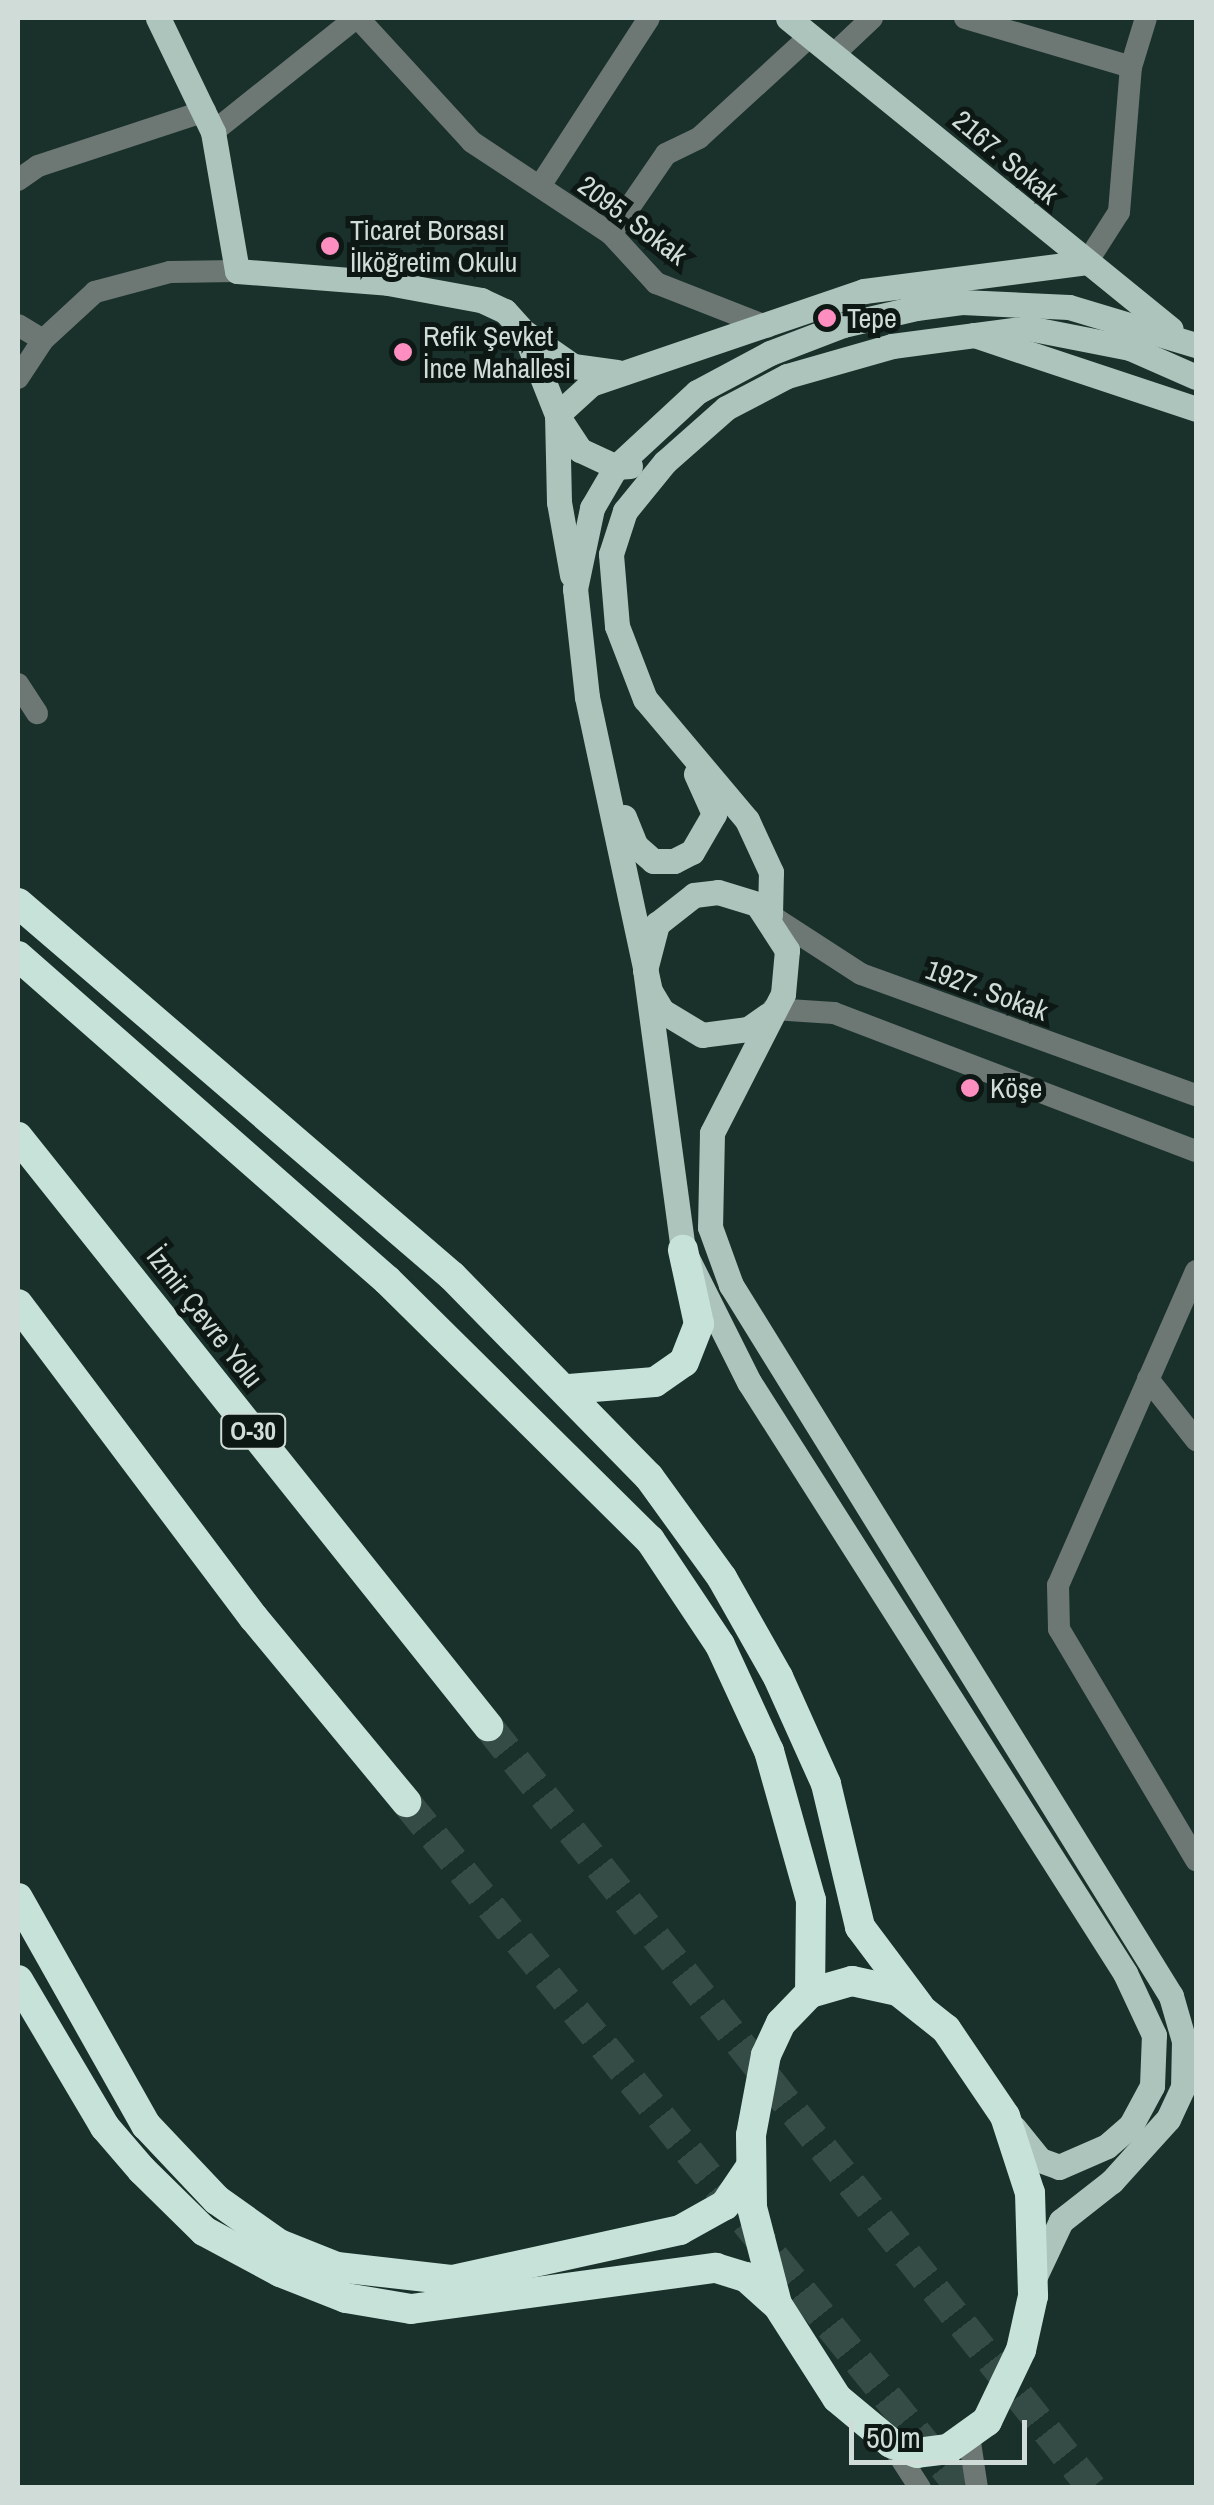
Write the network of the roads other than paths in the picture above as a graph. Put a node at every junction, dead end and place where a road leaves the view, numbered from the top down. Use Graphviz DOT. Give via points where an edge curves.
graph roads {
  1 [pos="158,18"];
  2 [pos="357,18"];
  3 [pos="650,18"];
  4 [pos="788,18"];
  5 [pos="872,18"];
  6 [pos="965,18"];
  7 [pos="1146,18"];
  8 [pos="808,38"];
  9 [pos="835,52"];
  10 [pos="1131,67"];
  11 [pos="209,122"];
  12 [pos="18,180"];
  13 [pos="540,186"];
  14 [pos="611,234"];
  15 [pos="1088,262"];
  16 [pos="237,271"];
  17 [pos="18,326"];
  18 [pos="524,332"];
  19 [pos="970,333"];
  20 [pos="44,340"];
  21 [pos="769,340"];
  22 [pos="1192,343"];
  23 [pos="627,373"];
  24 [pos="1196,377"];
  25 [pos="18,378"];
  26 [pos="1196,408"];
  27 [pos="557,415"];
  28 [pos="665,462"];
  29 [pos="616,467"];
  30 [pos="575,589"];
  31 [pos="18,684"];
  32 [pos="645,698"];
  33 [pos="37,714"];
  34 [pos="604,772"];
  35 [pos="18,903"];
  36 [pos="770,915"];
  37 [pos="18,956"];
  38 [pos="645,970"];
  39 [pos="773,1009"];
  40 [pos="1196,1095"];
  41 [pos="18,1138"];
  42 [pos="1196,1152"];
  43 [pos="684,1250"];
  44 [pos="1196,1271"];
  45 [pos="18,1304"];
  46 [pos="1148,1380"];
  47 [pos="569,1389"];
  48 [pos="1196,1440"];
  49 [pos="488,1726"];
  50 [pos="406,1802"];
  51 [pos="1196,1860"];
  52 [pos="18,1898"];
  53 [pos="18,1980"];
  54 [pos="810,1993"];
  55 [pos="919,2006"];
  56 [pos="1005,2116"];
  57 [pos="750,2168"];
  58 [pos="1033,2279"];
  59 [pos="777,2304"];
  60 [pos="969,2436"];
  61 [pos="891,2443"];
  62 [pos="920,2488"];
  63 [pos="977,2488"];
  1 -- 11 [label="main road"];
  2 -- 11 [label="street"];
  2 -- 13 [label="street, 2095. Sokak" via="472,142"];
  3 -- 13 [label="street"];
  4 -- 8 [label="main road, 2167. Sokak"];
  5 -- 9 [label="street"];
  6 -- 10 [label="street"];
  7 -- 10 [label="street"];
  8 -- 9 [label="main road, 2167. Sokak"];
  8 -- 14 [label="street" via="699,138 666,154"];
  9 -- 15 [label="main road, 2167. Sokak"];
  10 -- 15 [label="street" via="1119,212"];
  11 -- 12 [label="street" via="38,166"];
  11 -- 16 [label="main road"];
  13 -- 14 [label="street, 2095. Sokak"];
  14 -- 21 [label="street, 2095. Sokak" via="656,283"];
  15 -- 21 [label="main road" via="864,291"];
  15 -- 22 [label="main road, 2167. Sokak"];
  16 -- 18 [label="main road" via="388,283 481,300 505,311"];
  16 -- 20 [label="street" via="170,272 94,292"];
  17 -- 20 [label="street"];
  18 -- 23 [label="main road" via="574,366"];
  18 -- 27 [label="main road"];
  19 -- 24 [label="main road" via="1028,328 1082,338 1130,348"];
  19 -- 26 [label="main road"];
  19 -- 28 [label="main road" via="892,346 786,376 726,408"];
  20 -- 25 [label="street"];
  21 -- 22 [label="main road" via="962,302 1088,310"];
  21 -- 23 [label="main road"];
  21 -- 29 [label="main road" via="697,392"];
  23 -- 27 [label="main road" via="590,384"];
  27 -- 29 [label="main road" via="580,450"];
  27 -- 30 [label="main road" via="559,502"];
  28 -- 29 [label="main road"];
  28 -- 32 [label="main road" via="625,511 611,554 617,626"];
  29 -- 30 [label="main road" via="592,508"];
  30 -- 34 [label="main road"];
  31 -- 33 [label="street"];
  32 -- 34 [label="main road" via="709,792 714,814 708,835 674,861 652,861 636,846"];
  32 -- 36 [label="main road" via="747,820 770,872"];
  34 -- 38 [label="main road"];
  35 -- 47 [label="highway" via="452,1276"];
  36 -- 38 [label="main road" via="742,897 694,895 656,924"];
  36 -- 39 [label="main road" via="788,950 788,974"];
  36 -- 40 [label="street, 1927. Sokak" via="861,974"];
  37 -- 54 [label="highway" via="386,1280 650,1540 720,1645 769,1751 811,1900"];
  38 -- 39 [label="main road" via="662,1011 702,1035 748,1029"];
  38 -- 43 [label="main road"];
  39 -- 42 [label="street" via="834,1014"];
  39 -- 58 [label="main road" via="712,1133 710,1227 730,1285 1171,1996 1184,2041 1183,2087 1168,2119 1112,2181 1061,2221"];
  41 -- 49 [label="highway, İzmir Çevre Yolu / O-30"];
  43 -- 47 [label="highway" via="699,1324 684,1362 654,1382"];
  43 -- 56 [label="main road" via="750,1382 1125,1974 1154,2035 1152,2086 1131,2125 1080,2162 1058,2168 1040,2160"];
  44 -- 46 [label="street"];
  45 -- 50 [label="highway" via="254,1618"];
  46 -- 48 [label="street"];
  46 -- 51 [label="street" via="1058,1584 1059,1629"];
  47 -- 55 [label="highway" via="649,1477 722,1578 778,1676 826,1784 860,1928"];
  52 -- 57 [label="highway" via="146,2126 217,2200 279,2244 337,2266 453,2280 645,2238 708,2217 725,2205"];
  53 -- 59 [label="highway" via="105,2126 142,2170 204,2231 280,2272 346,2298 411,2310 716,2268 746,2277"];
  54 -- 55 [label="highway" via="852,1981 876,1983"];
  54 -- 57 [label="highway" via="781,2023 766,2055"];
  55 -- 56 [label="highway" via="946,2029"];
  56 -- 58 [label="highway" via="1030,2193"];
  57 -- 59 [label="highway" via="752,2208"];
  58 -- 60 [label="highway" via="1013,2372 987,2421"];
  59 -- 61 [label="highway" via="837,2398"];
  60 -- 61 [label="highway" via="948,2449 918,2453"];
  60 -- 63 [label="street"];
  61 -- 62 [label="street"];
}
